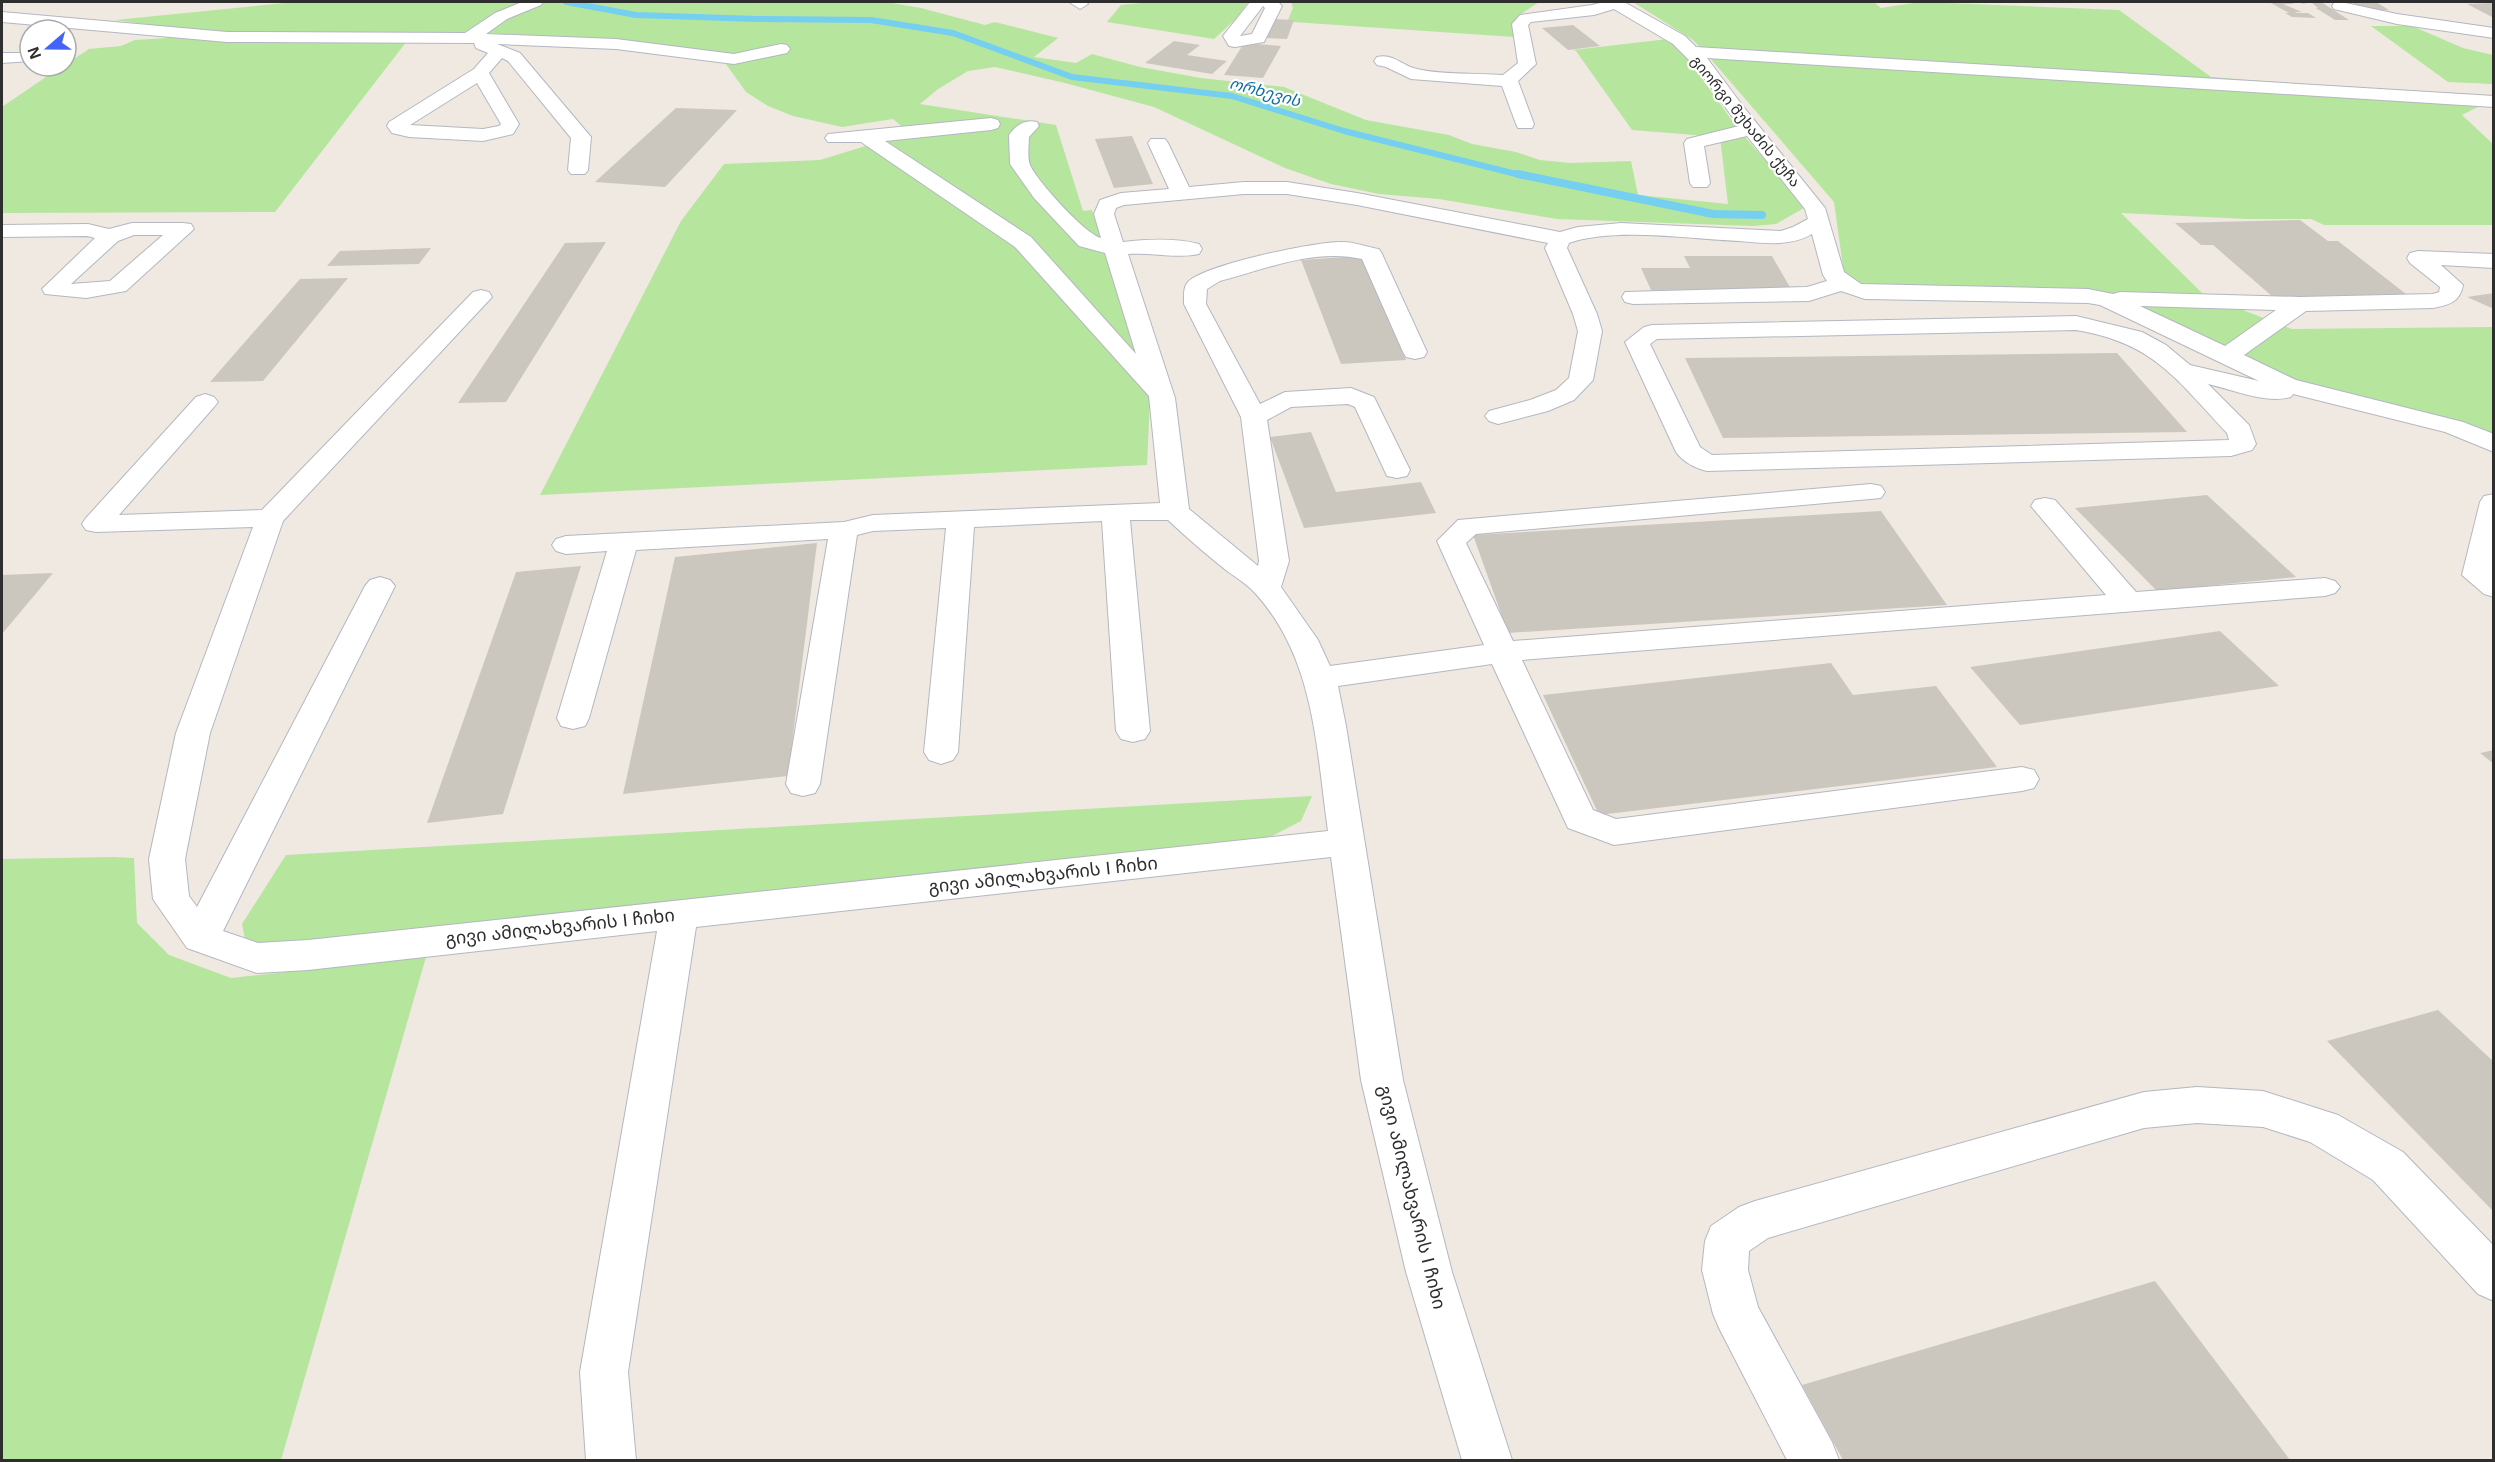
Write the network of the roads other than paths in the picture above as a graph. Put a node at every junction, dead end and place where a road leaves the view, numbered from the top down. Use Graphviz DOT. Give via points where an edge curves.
graph roads {
  1 [pos="535,2"];
  2 [pos="1258,2"];
  3 [pos="1267,2"];
  4 [pos="1546,2"];
  5 [pos="1615,2"];
  6 [pos="62,6"];
  7 [pos="2336,14"];
  8 [pos="2,15"];
  9 [pos="1526,18"];
  10 [pos="2493,33"];
  11 [pos="469,38"];
  12 [pos="782,49"];
  13 [pos="500,51"];
  14 [pos="1692,52"];
  15 [pos="18,57"];
  16 [pos="2,58"];
  17 [pos="1383,61"];
  18 [pos="480,73"];
  19 [pos="1509,81"];
  20 [pos="2493,102"];
  21 [pos="1525,124"];
  22 [pos="1751,129"];
  23 [pos="865,136"];
  24 [pos="835,138"];
  25 [pos="1158,143"];
  26 [pos="578,170"];
  27 [pos="1701,183"];
  28 [pos="1182,194"];
  29 [pos="1819,221"];
  30 [pos="2,231"];
  31 [pos="110,236"];
  32 [pos="1561,239"];
  33 [pos="1115,249"];
  34 [pos="1191,249"];
  35 [pos="2493,261"];
  36 [pos="1843,283"];
  37 [pos="481,297"];
  38 [pos="1633,297"];
  39 [pos="2106,299"];
  40 [pos="2300,304"];
  41 [pos="1881,327"];
  42 [pos="1415,352"];
  43 [pos="2226,357"];
  44 [pos="2181,370"];
  45 [pos="2288,385"];
  46 [pos="1162,398"];
  47 [pos="205,402"];
  48 [pos="1498,416"];
  49 [pos="1254,417"];
  50 [pos="2493,444"];
  51 [pos="2493,450"];
  52 [pos="2493,459"];
  53 [pos="1397,470"];
  54 [pos="1871,492"];
  55 [pos="2493,502"];
  56 [pos="2045,506"];
  57 [pos="1115,512"];
  58 [pos="1176,512"];
  59 [pos="270,518"];
  60 [pos="961,519"];
  61 [pos="844,530"];
  62 [pos="624,542"];
  63 [pos="566,545"];
  64 [pos="380,586"];
  65 [pos="1266,587"];
  66 [pos="2325,587"];
  67 [pos="2493,588"];
  68 [pos="2128,602"];
  69 [pos="1503,652"];
  70 [pos="1320,678"];
  71 [pos="573,718"];
  72 [pos="1133,731"];
  73 [pos="941,752"];
  74 [pos="2022,779"];
  75 [pos="802,784"];
  76 [pos="1346,842"];
  77 [pos="679,914"];
  78 [pos="200,938"];
  79 [pos="2493,1279"];
  80 [pos="611,1461"];
  81 [pos="1487,1461"];
  82 [pos="1814,1461"];
  1 -- 11 [label="street" via="501,16"];
  2 -- 3 [label="street" via="1223,45 1258,38 1274,6"];
  4 -- 9 [label="street" via="1533,8"];
  5 -- 9 [label="street" via="1594,10"];
  5 -- 14 [label="street, გიორგი მუხაძის ქუჩა"];
  6 -- 8 [label="street"];
  7 -- 10 [label="street" via="2377,23 2397,20"];
  8 -- 11 [label="street" via="227,38"];
  9 -- 19 [label="street" via="1520,24 1527,64"];
  11 -- 12 [label="street" via="616,44 734,58"];
  11 -- 13 [label="street"];
  13 -- 18 [label="street"];
  13 -- 26 [label="street" via="514,57 581,137"];
  14 -- 20 [label="street"];
  14 -- 22 [label="street, გიორგი მუხაძის ქუჩა"];
  15 -- 16 [label="street"];
  17 -- 19 [label="street" via="1411,74"];
  18 -- 18 [label="street" via="401,121 396,126 410,131 483,135 506,130 510,124"];
  19 -- 21 [label="street"];
  22 -- 27 [label="street" via="1694,143"];
  22 -- 29 [label="street, გიორგი მუხაძის ქუჩა" via="1815,208"];
  23 -- 24 [label="street"];
  23 -- 33 [label="street" via="983,121 1025,130 1020,164 1041,194 1088,241"];
  23 -- 46 [label="street" via="1023,242"];
  25 -- 28 [label="street"];
  28 -- 32 [label="street" via="1287,188"];
  28 -- 33 [label="street" via="1107,204 1104,214"];
  29 -- 32 [label="street" via="1782,237 1621,229 1586,231"];
  29 -- 36 [label="street, გიორგი მუხაძის ქუჩა"];
  30 -- 31 [label="street" via="88,230"];
  31 -- 31 [label="street" via="78,266 53,289 106,290 118,286 183,229 132,229"];
  32 -- 48 [label="street" via="1556,248 1590,331 1581,380 1565,395"];
  33 -- 34 [label="street"];
  33 -- 46 [label="street"];
  35 -- 40 [label="street" via="2418,258 2452,285 2451,294 2433,301"];
  36 -- 38 [label="street" via="1809,294"];
  36 -- 39 [label="street" via="1865,292"];
  36 -- 41 [label="street"];
  37 -- 59 [label="street"];
  39 -- 40 [label="street"];
  39 -- 43 [label="street"];
  40 -- 43 [label="street"];
  41 -- 44 [label="street" via="2085,324 2144,341 2162,351"];
  41 -- 44 [label="street" via="1652,332 1637,342 1689,452 1707,463 2231,448 2243,444 2240,431"];
  42 -- 49 [label="street" via="1371,254 1344,248 1310,250 1212,276 1196,286 1196,304"];
  43 -- 45 [label="street"];
  44 -- 45 [label="street" via="2269,392 2282,392"];
  45 -- 50 [label="street" via="2454,427"];
  46 -- 58 [label="street"];
  47 -- 59 [label="street" via="96,524"];
  49 -- 53 [label="street" via="1285,400 1351,396 1365,402"];
  49 -- 65 [label="street" via="1274,561"];
  51 -- 52 [label="street"];
  54 -- 69 [label="street" via="1468,526 1451,542"];
  55 -- 67 [label="street" via="2477,575"];
  56 -- 68 [label="street"];
  57 -- 58 [label="street"];
  57 -- 60 [label="street"];
  57 -- 72 [label="street"];
  58 -- 65 [label="street"];
  59 -- 78 [label="street" via="193,733 167,859 171,899"];
  60 -- 61 [label="street" via="873,523"];
  60 -- 73 [label="street"];
  61 -- 62 [label="street"];
  61 -- 75 [label="street"];
  62 -- 63 [label="street"];
  62 -- 71 [label="street"];
  64 -- 78 [label="street"];
  65 -- 70 [label="street" via="1303,640"];
  66 -- 68 [label="street"];
  68 -- 69 [label="street"];
  69 -- 70 [label="street"];
  69 -- 74 [label="street" via="1580,819 1614,832"];
  70 -- 76 [label="street"];
  76 -- 77 [label="street, გივი ამილახვარის I ჩიხი"];
  76 -- 81 [label="street, გივი ამილახვარის I ჩიხი" via="1382,1080 1429,1272"];
  77 -- 78 [label="street, გივი ამილახვარის I ჩიხი" via="257,958"];
  77 -- 80 [label="street" via="603,1372"];
  79 -- 82 [label="street" via="2388,1166 2323,1128 2264,1110 2197,1105 2144,1110 1755,1221 1727,1241 1725,1270 1736,1314"];
}
